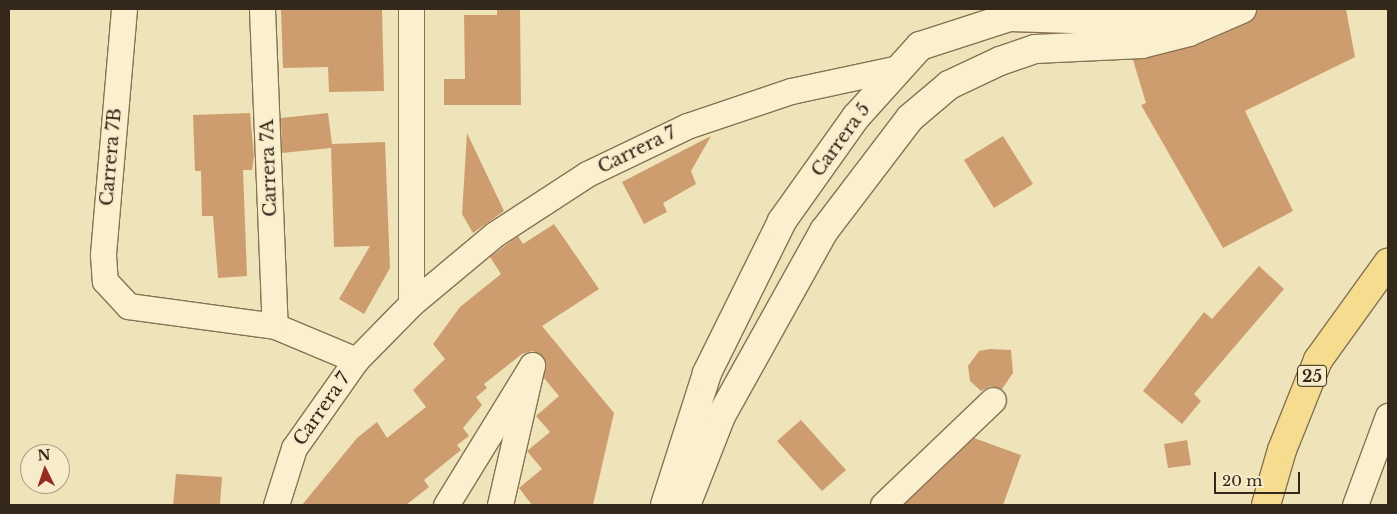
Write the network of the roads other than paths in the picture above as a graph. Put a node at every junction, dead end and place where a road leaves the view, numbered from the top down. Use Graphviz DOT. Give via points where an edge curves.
graph roads {
  1 [pos="124,9"];
  2 [pos="262,9"];
  3 [pos="411,9"];
  4 [pos="1197,9"];
  5 [pos="1242,9"];
  6 [pos="898,68"];
  7 [pos="1388,263"];
  8 [pos="411,304"];
  9 [pos="275,326"];
  10 [pos="356,360"];
  11 [pos="992,400"];
  12 [pos="1388,416"];
  13 [pos="276,505"];
  14 [pos="446,505"];
  15 [pos="500,505"];
  16 [pos="666,505"];
  17 [pos="686,505"];
  18 [pos="883,505"];
  19 [pos="1266,505"];
  20 [pos="1355,505"];
  1 -- 9 [label="street, Carrera 7B" via="103,255 105,281 119,300 143,310"];
  2 -- 9 [label="street, Carrera 7A"];
  3 -- 8 [label="street"];
  4 -- 6 [label="street, Carrera 5" via="1178,17 1133,21 1010,17 920,46"];
  5 -- 17 [label="street" via="1190,32 1142,44 1035,49 1000,61 950,85 910,118 824,231 721,416"];
  6 -- 8 [label="street, Carrera 7" via="790,91 724,113 687,126 587,174 495,234"];
  6 -- 16 [label="street, Carrera 5" via="856,117 782,220 707,373"];
  7 -- 19 [label="main road, 25" via="1318,360 1282,450"];
  8 -- 10 [label="street, Carrera 7"];
  9 -- 10 [label="street"];
  10 -- 13 [label="street, Carrera 7" via="294,448"];
  11 -- 18 [label="street"];
  12 -- 20 [label="street"];
  14 -- 15 [label="street" via="532,366"];
}
